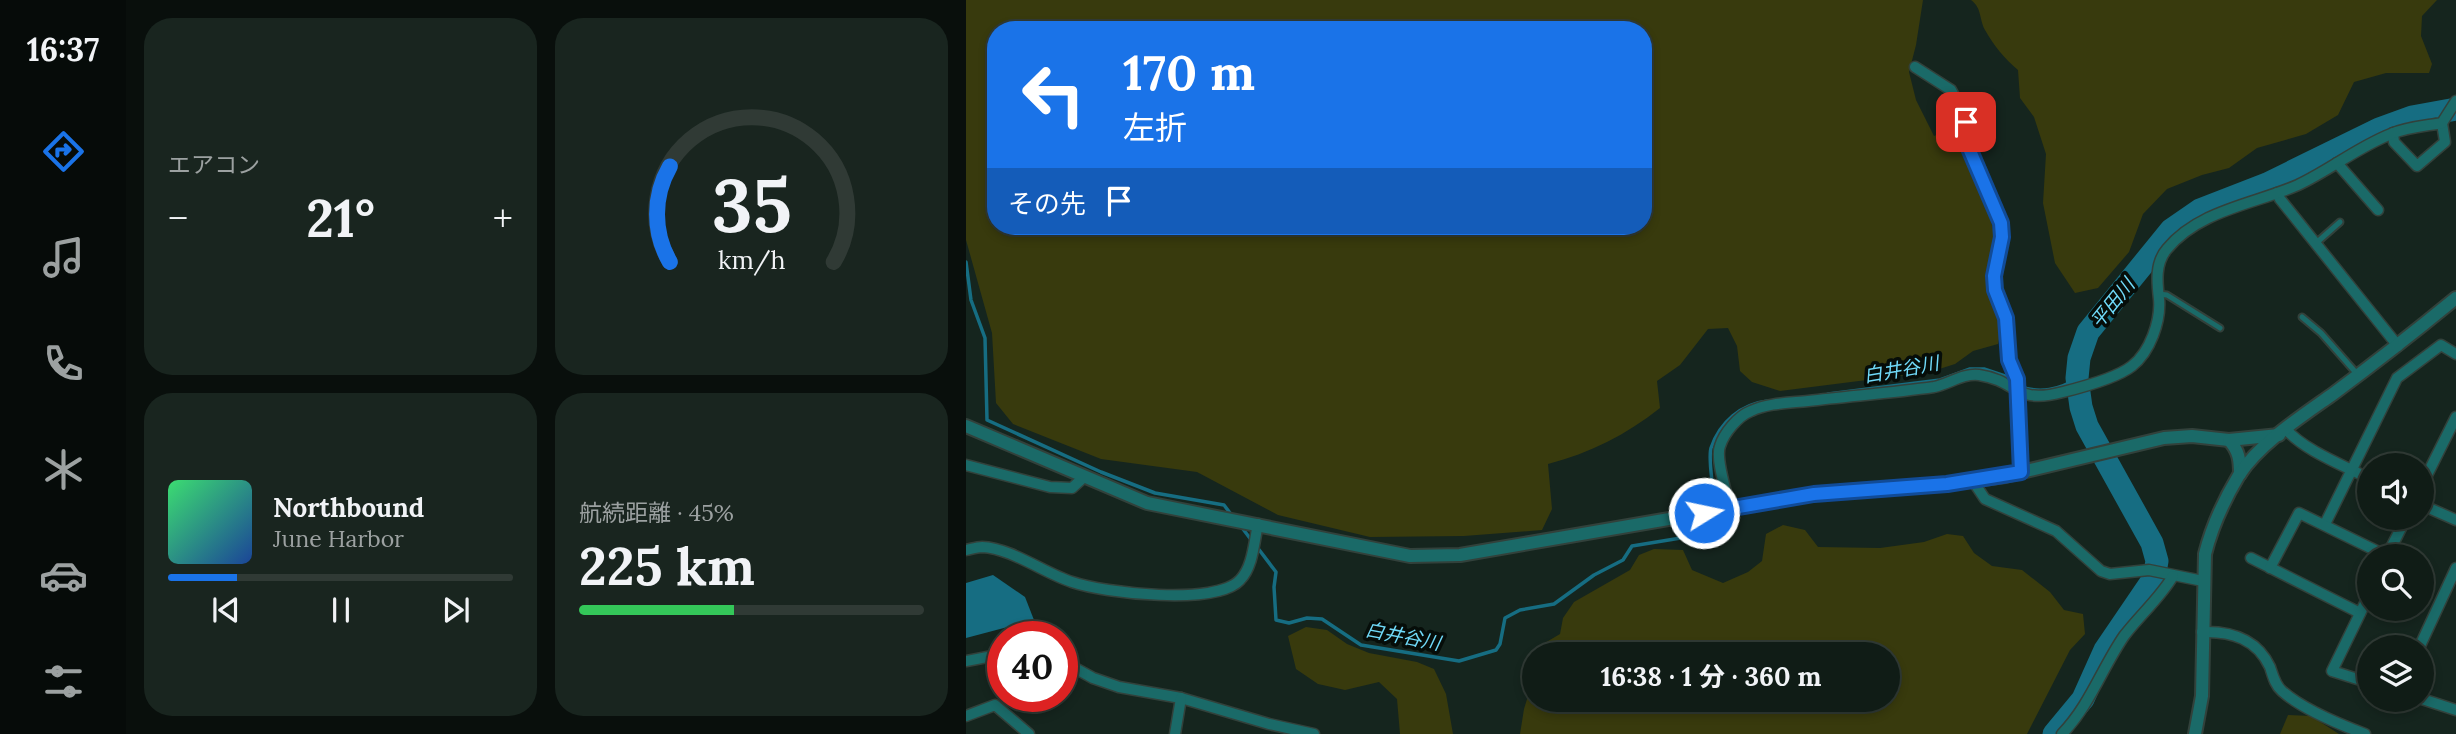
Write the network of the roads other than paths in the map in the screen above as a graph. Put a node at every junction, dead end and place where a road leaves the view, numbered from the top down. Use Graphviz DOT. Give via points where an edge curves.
graph roads {
  1 [pos="1915,67"];
  2 [pos="2455,102"];
  3 [pos="2443,120"];
  4 [pos="2393,133"];
  5 [pos="2337,163"];
  6 [pos="2277,193"];
  7 [pos="2378,210"];
  8 [pos="2340,222"];
  9 [pos="2315,244"];
  10 [pos="2158,295"];
  11 [pos="2456,298"];
  12 [pos="2302,317"];
  13 [pos="2220,328"];
  14 [pos="2398,346"];
  15 [pos="2456,354"];
  16 [pos="2358,375"];
  17 [pos="2019,393"];
  18 [pos="2456,417"];
  19 [pos="966,426"];
  20 [pos="2283,432"];
  21 [pos="2229,440"];
  22 [pos="2434,461"];
  23 [pos="966,465"];
  24 [pos="2353,470"];
  25 [pos="2021,472"];
  26 [pos="2357,472"];
  27 [pos="2240,474"];
  28 [pos="1084,477"];
  29 [pos="1973,481"];
  30 [pos="1730,508"];
  31 [pos="2434,510"];
  32 [pos="2456,520"];
  33 [pos="1258,524"];
  34 [pos="2325,524"];
  35 [pos="2364,544"];
  36 [pos="966,550"];
  37 [pos="2251,558"];
  38 [pos="2270,568"];
  39 [pos="2456,568"];
  40 [pos="2173,576"];
  41 [pos="2203,581"];
  42 [pos="2357,612"];
  43 [pos="2357,619"];
  44 [pos="2202,632"];
  45 [pos="2424,635"];
  46 [pos="987,657"];
  47 [pos="966,662"];
  48 [pos="1078,670"];
  49 [pos="2357,679"];
  50 [pos="1181,698"];
  51 [pos="2434,703"];
  52 [pos="2456,710"];
  53 [pos="966,716"];
  54 [pos="1029,734"];
  55 [pos="1175,734"];
  56 [pos="1314,734"];
  57 [pos="2062,734"];
  58 [pos="2195,734"];
  59 [pos="2365,734"];
  1 -- 17 [label="street" via="1951,90 1965,116 1968,146 2001,223 1995,290 2006,318 2009,360"];
  2 -- 3 [label="street"];
  3 -- 4 [label="street"];
  3 -- 4 [label="street" via="2445,142 2417,166 2394,142"];
  4 -- 5 [label="street"];
  5 -- 6 [label="street"];
  5 -- 7 [label="street"];
  6 -- 9 [label="street"];
  6 -- 10 [label="street" via="2230,208 2182,235 2160,261"];
  8 -- 9 [label="lane"];
  9 -- 14 [label="street"];
  10 -- 13 [label="lane" via="2167,295"];
  10 -- 17 [label="street" via="2158,318 2143,355 2133,365 2067,391 2038,397"];
  11 -- 14 [label="street"];
  12 -- 16 [label="lane"];
  14 -- 16 [label="street"];
  15 -- 24 [label="street" via="2441,345 2397,378"];
  16 -- 20 [label="street"];
  17 -- 25 [label="street"];
  17 -- 30 [label="street" via="1996,379 1969,375 1933,387 1749,411 1720,446"];
  18 -- 22 [label="street"];
  19 -- 28 [label="street"];
  20 -- 21 [label="street"];
  20 -- 24 [label="street"];
  20 -- 27 [label="street"];
  21 -- 25 [label="street" via="2164,438"];
  21 -- 27 [label="street" via="2240,457"];
  23 -- 28 [label="street" via="1051,487 1072,488"];
  24 -- 26 [label="street"];
  24 -- 34 [label="street"];
  25 -- 29 [label="street"];
  27 -- 41 [label="street" via="2210,532"];
  28 -- 33 [label="street" via="1147,503"];
  29 -- 30 [label="street" via="1814,494"];
  29 -- 40 [label="street" via="1985,499 2056,531 2101,571 2149,570"];
  30 -- 33 [label="street" via="1438,557 1383,552"];
  31 -- 32 [label="street"];
  33 -- 36 [label="street" via="1249,564 1240,580 1212,594 1110,591 1072,582 1005,553 982,547"];
  34 -- 35 [label="street"];
  34 -- 38 [label="street" via="2299,513"];
  37 -- 38 [label="street"];
  38 -- 42 [label="street"];
  39 -- 45 [label="street"];
  40 -- 41 [label="street"];
  40 -- 57 [label="street" via="2125,636 2087,704"];
  41 -- 44 [label="street"];
  43 -- 49 [label="street" via="2332,671"];
  44 -- 58 [label="street" via="2202,696"];
  44 -- 59 [label="street" via="2238,635 2252,643 2280,690"];
  46 -- 47 [label="street"];
  48 -- 50 [label="street" via="1119,687"];
  50 -- 55 [label="street"];
  50 -- 56 [label="street"];
  51 -- 52 [label="street"];
  53 -- 54 [label="street" via="995,705"];
}
